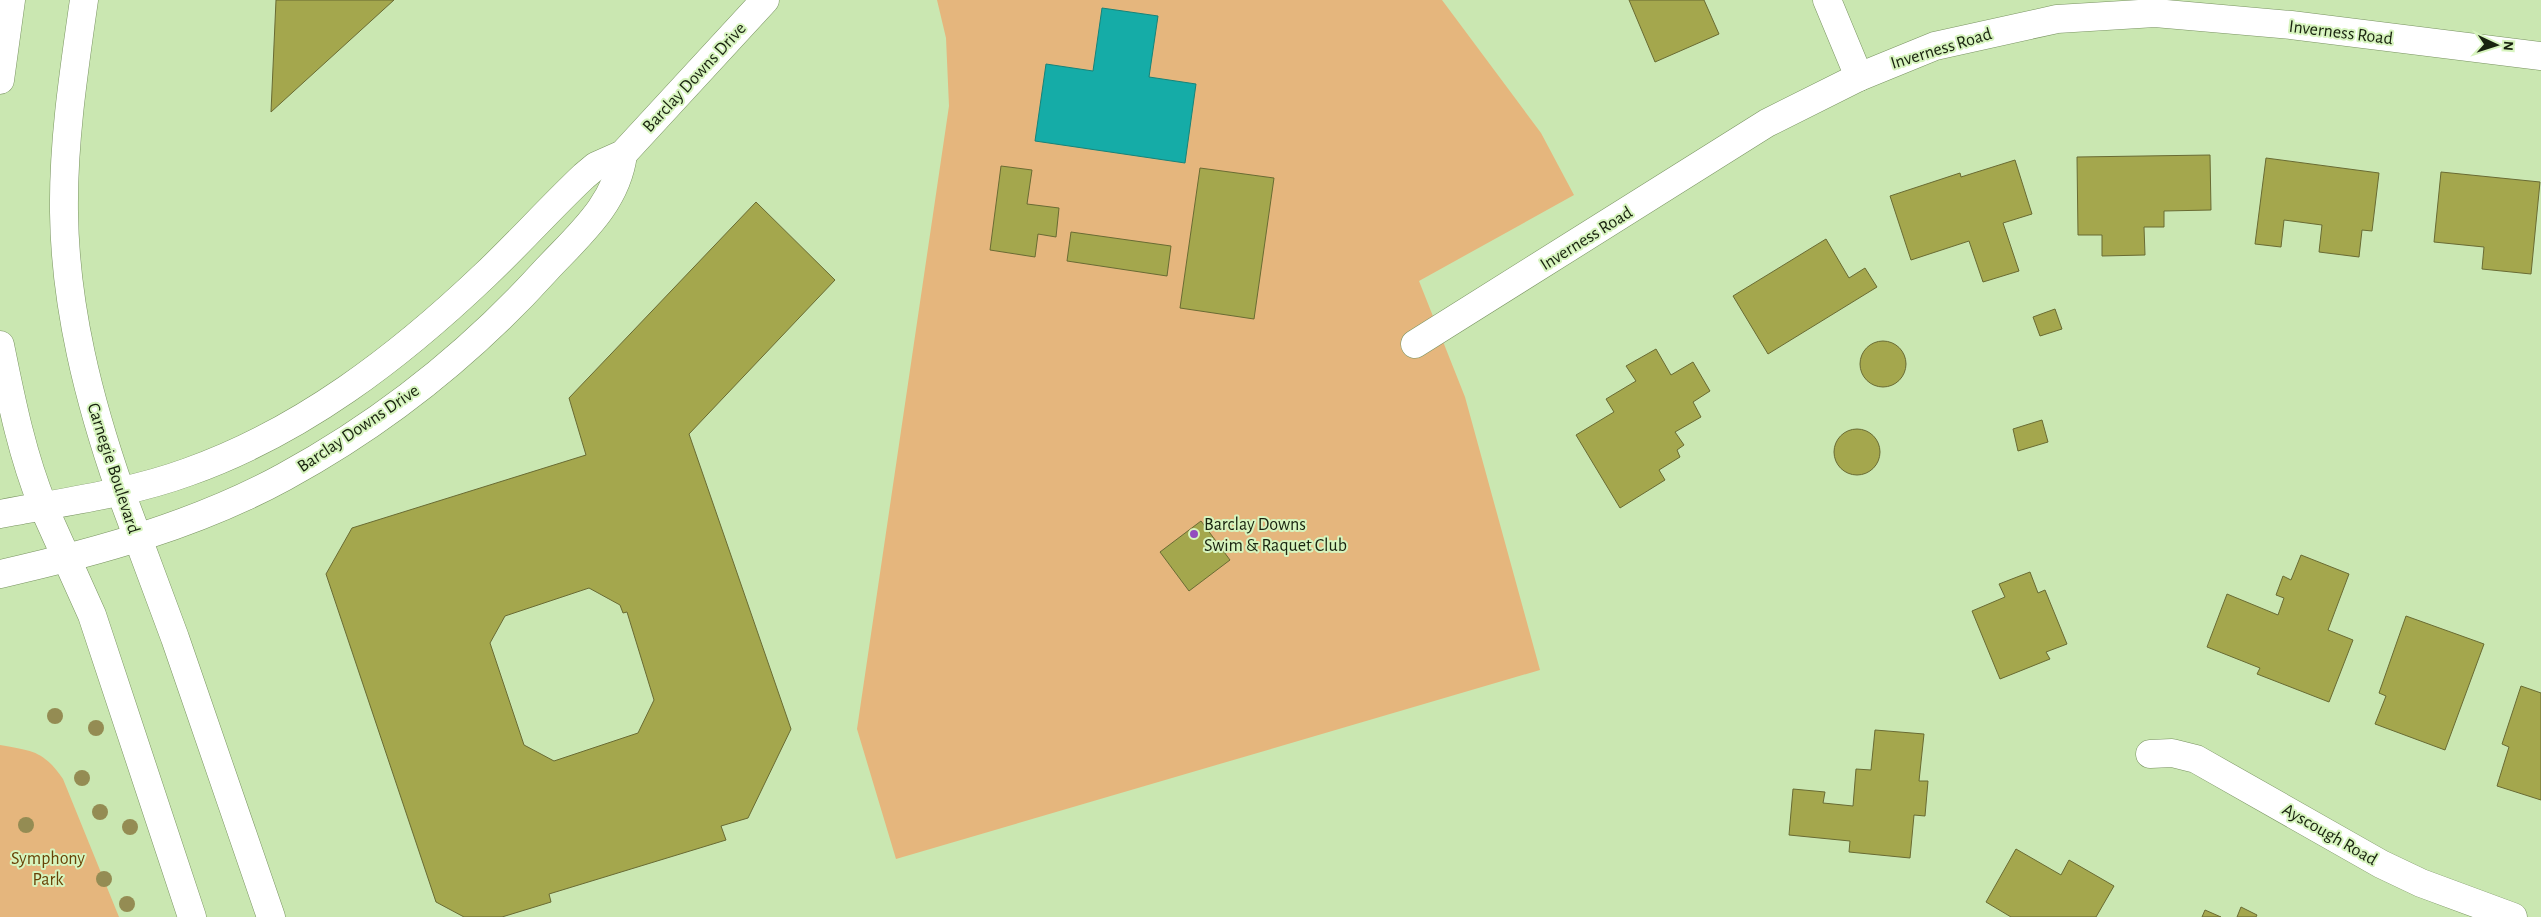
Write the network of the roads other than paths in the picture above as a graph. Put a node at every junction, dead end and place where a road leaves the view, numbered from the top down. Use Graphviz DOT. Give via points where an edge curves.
graph roads {
  1 [pos="11,0"];
  2 [pos="84,0"];
  3 [pos="765,0"];
  4 [pos="1827,0"];
  5 [pos="2541,56"];
  6 [pos="1859,77"];
  7 [pos="0,80"];
  8 [pos="623,154"];
  9 [pos="1415,344"];
  10 [pos="0,345"];
  11 [pos="120,490"];
  12 [pos="43,506"];
  13 [pos="0,514"];
  14 [pos="137,538"];
  15 [pos="67,557"];
  16 [pos="0,574"];
  17 [pos="2150,754"];
  18 [pos="192,917"];
  19 [pos="271,917"];
  20 [pos="2513,917"];
  1 -- 7 [label="street"];
  2 -- 11 [label="street, Carnegie Boulevard" via="66,146 65,244 83,366"];
  3 -- 8 [label="street, Barclay Downs Drive"];
  4 -- 6 [label="street"];
  5 -- 6 [label="street, Inverness Road" via="2232,19 2135,14 2057,19 1979,35 1935,46"];
  6 -- 9 [label="street, Inverness Road" via="1767,123"];
  8 -- 11 [label="street, Barclay Downs Drive" via="596,166 584,176 448,310 346,391 238,452 160,482"];
  8 -- 14 [label="street, Barclay Downs Drive" via="614,186 598,213 502,318 443,369 376,419 283,477 191,519"];
  10 -- 12 [label="street" via="24,449"];
  11 -- 12 [label="street, Barclay Downs Drive"];
  11 -- 14 [label="street, Carnegie Boulevard"];
  12 -- 13 [label="street, Barclay Downs Drive"];
  12 -- 15 [label="street"];
  14 -- 15 [label="street, Barclay Downs Drive"];
  14 -- 19 [label="street, Carnegie Boulevard"];
  15 -- 16 [label="street, Barclay Downs Drive"];
  15 -- 18 [label="street" via="92,615"];
  17 -- 20 [label="street, Ayscough Road" via="2172,753 2196,759 2381,864"];
}
